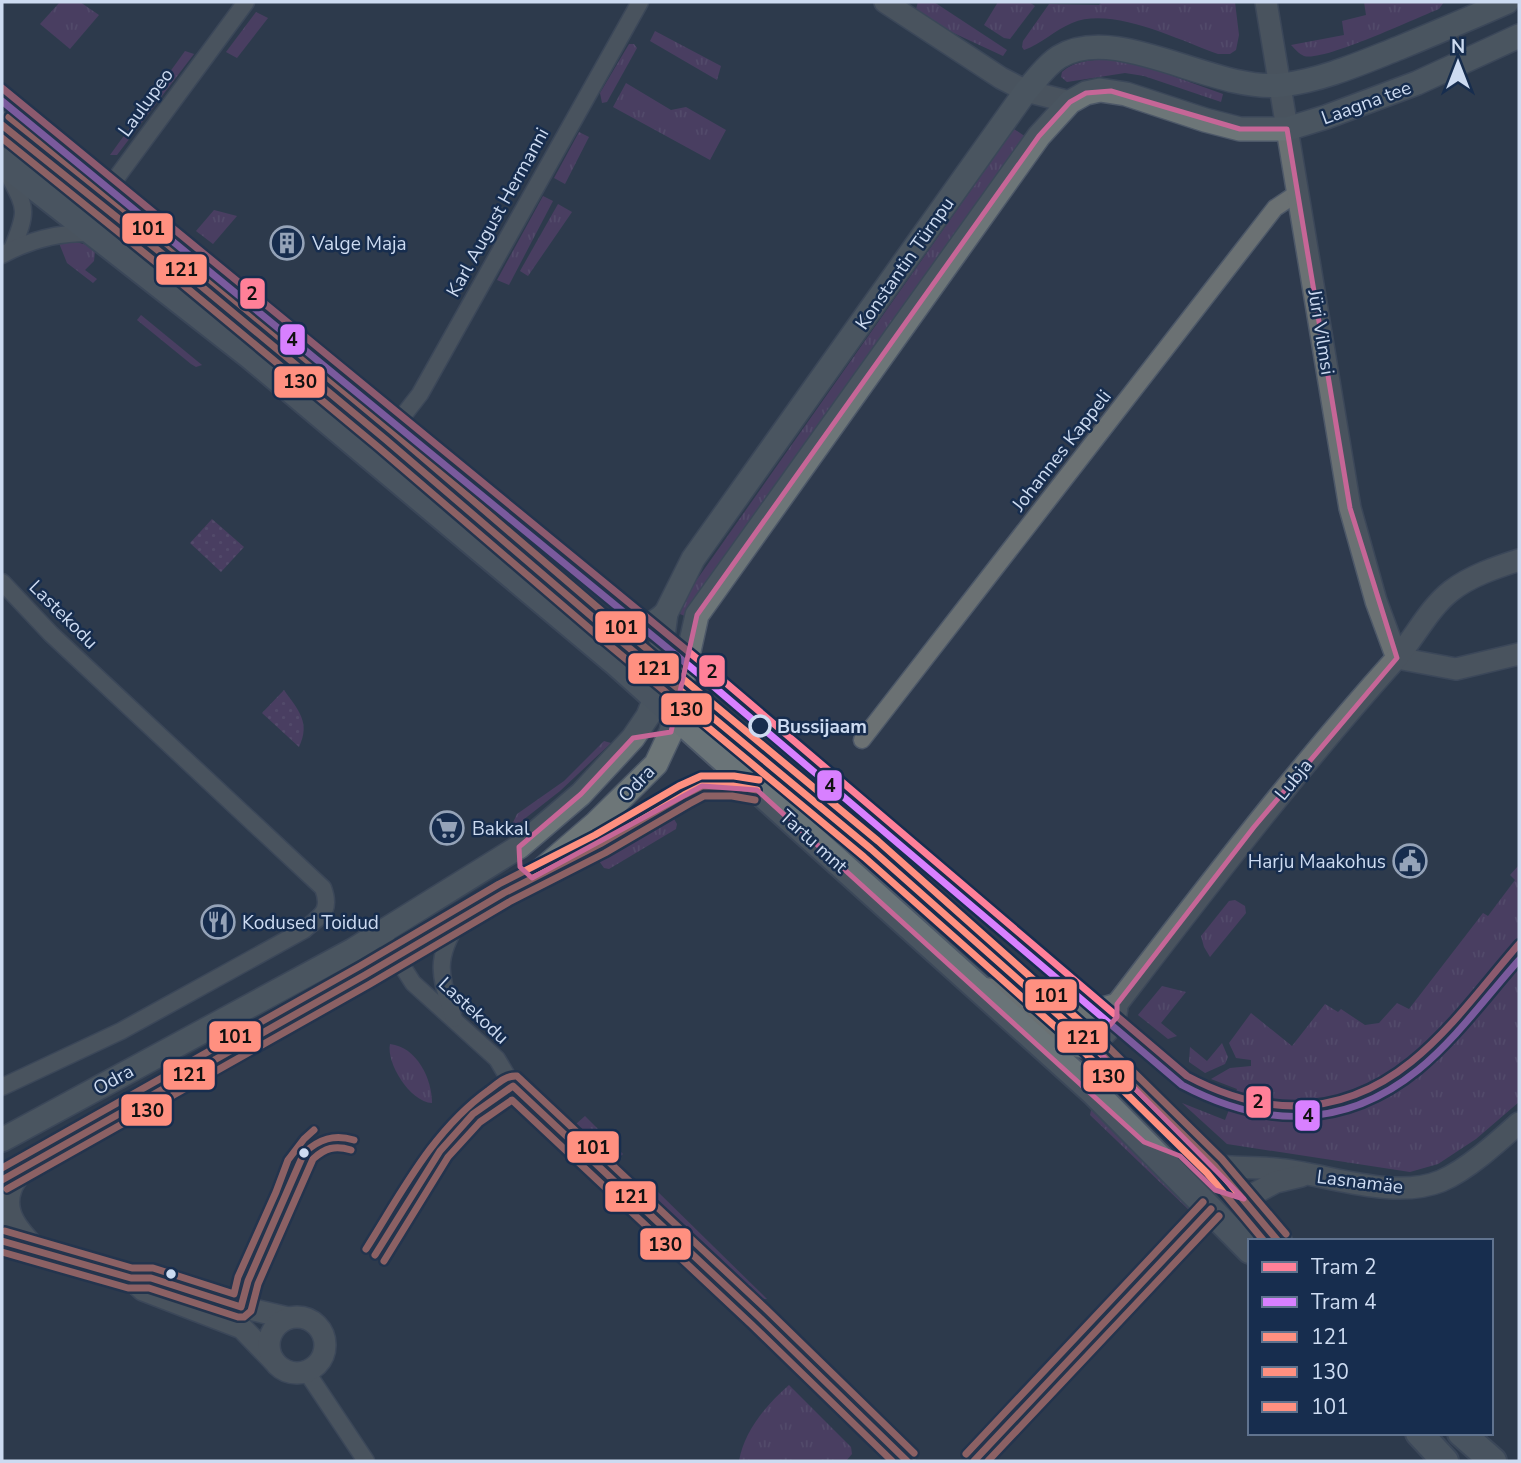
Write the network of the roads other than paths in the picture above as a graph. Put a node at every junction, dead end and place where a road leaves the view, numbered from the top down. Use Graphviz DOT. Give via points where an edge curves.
graph roads {
  1 [pos="246,2"];
  2 [pos="640,2"];
  3 [pos="885,2"];
  4 [pos="1266,2"];
  5 [pos="1507,2"];
  6 [pos="1519,36"];
  7 [pos="1280,86"];
  8 [pos="1026,91"];
  9 [pos="1070,102"];
  10 [pos="2,125"];
  11 [pos="1287,129"];
  12 [pos="2,161"];
  13 [pos="1299,192"];
  14 [pos="99,202"];
  15 [pos="95,233"];
  16 [pos="7,252"];
  17 [pos="385,439"];
  18 [pos="1519,560"];
  19 [pos="2,582"];
  20 [pos="666,613"];
  21 [pos="604,627"];
  22 [pos="1519,654"];
  23 [pos="1397,658"];
  24 [pos="668,701"];
  25 [pos="698,736"];
  26 [pos="633,738"];
  27 [pos="862,740"];
  28 [pos="776,769"];
  29 [pos="757,790"];
  30 [pos="519,847"];
  31 [pos="532,878"];
  32 [pos="460,919"];
  33 [pos="381,933"];
  34 [pos="396,957"];
  35 [pos="977,987"];
  36 [pos="1117,1004"];
  37 [pos="1050,1007"];
  38 [pos="454,1022"];
  39 [pos="1092,1045"];
  40 [pos="2,1087"];
  41 [pos="34,1122"];
  42 [pos="1519,1123"];
  43 [pos="2,1140"];
  44 [pos="1144,1142"];
  45 [pos="2,1151"];
  46 [pos="1215,1166"];
  47 [pos="23,1170"];
  48 [pos="1306,1175"];
  49 [pos="2,1181"];
  50 [pos="1244,1199"];
  51 [pos="1211,1209"];
  52 [pos="1260,1239"];
  53 [pos="1276,1239"];
  54 [pos="2,1241"];
  55 [pos="1248,1248"];
  56 [pos="40,1253"];
  57 [pos="131,1278"];
  58 [pos="288,1318"];
  59 [pos="275,1363"];
  60 [pos="306,1371"];
  61 [pos="1421,1435"];
  62 [pos="1463,1435"];
  63 [pos="366,1461"];
  64 [pos="907,1461"];
  65 [pos="974,1461"];
  66 [pos="1444,1461"];
  67 [pos="1493,1461"];
  1 -- 14 [label="street, Laulupeo"];
  2 -- 17 [label="street, Karl August Hermanni" via="420,394"];
  3 -- 8 [label="street"];
  4 -- 7 [label="street, Jüri Vilmsi"];
  5 -- 7 [label="main road, Laagna tee" via="1355,66"];
  6 -- 11 [label="main road, Laagna tee" via="1417,83"];
  7 -- 8 [label="main road, Konstantin Türnpu" via="1229,81 1111,47 1061,56"];
  7 -- 11 [label="street, Jüri Vilmsi"];
  8 -- 9 [label="street"];
  8 -- 20 [label="main road, Konstantin Türnpu" via="693,559"];
  9 -- 11 [label="main road" via="1086,93 1111,91 1240,129"];
  9 -- 24 [label="main road, Konstantin Türnpu" via="1039,136 698,615"];
  10 -- 14 [label="main road, Tartu mnt"];
  11 -- 13 [label="street, Jüri Vilmsi"];
  12 -- 15 [label="main road, Tartu mnt"];
  12 -- 16 [label="street" via="22,201 24,216"];
  13 -- 23 [label="street, Jüri Vilmsi" via="1350,508"];
  13 -- 27 [label="street, Johannes Kappeli" via="1275,208"];
  14 -- 15 [label="street, Laulupeo"];
  14 -- 17 [label="main road, Tartu mnt"];
  15 -- 16 [label="street" via="51,235"];
  15 -- 24 [label="main road, Tartu mnt" via="243,349"];
  17 -- 21 [label="main road, Tartu mnt"];
  18 -- 23 [label="street, Lubja" via="1453,589"];
  19 -- 40 [label="street, Lastekodu" via="51,634 323,888 328,900 325,912 304,930 121,1031"];
  20 -- 21 [label="main road" via="643,628"];
  20 -- 24 [label="main road, Konstantin Türnpu"];
  21 -- 24 [label="main road, Tartu mnt"];
  22 -- 23 [label="street" via="1456,669"];
  23 -- 36 [label="street, Lubja" via="1296,775"];
  24 -- 25 [label="main road, Tartu mnt"];
  24 -- 26 [label="main road, Odra" via="648,716"];
  24 -- 26 [label="main road" via="653,732"];
  24 -- 28 [label="main road, Tartu mnt"];
  24 -- 31 [label="main road, Odra" via="656,764"];
  25 -- 28 [label="main road" via="729,747 747,764"];
  25 -- 29 [label="main road, Tartu mnt"];
  26 -- 30 [label="main road, Odra" via="581,794"];
  28 -- 37 [label="main road, Tartu mnt"];
  29 -- 31 [label="main road" via="702,786"];
  29 -- 35 [label="main road, Tartu mnt"];
  30 -- 31 [label="main road" via="520,867"];
  30 -- 33 [label="main road, Odra"];
  31 -- 32 [label="main road, Odra"];
  32 -- 34 [label="main road, Odra"];
  32 -- 38 [label="street" via="442,953 441,970"];
  33 -- 34 [label="street, Lastekodu"];
  33 -- 41 [label="main road, Odra"];
  34 -- 38 [label="street, Lastekodu" via="413,983"];
  34 -- 47 [label="main road, Odra"];
  35 -- 39 [label="street" via="1006,993 1065,1043"];
  35 -- 44 [label="main road, Tartu mnt"];
  36 -- 37 [label="street" via="1084,1013"];
  36 -- 39 [label="street, Lubja" via="1117,1017"];
  37 -- 39 [label="main road, Tartu mnt"];
  38 -- 64 [label="street, Lastekodu" via="497,1059 513,1086 549,1122"];
  39 -- 46 [label="main road, Tartu mnt"];
  41 -- 43 [label="main road, Odra"];
  41 -- 45 [label="main road"];
  42 -- 48 [label="street, Lasnamäe" via="1462,1168 1417,1188"];
  44 -- 50 [label="main road" via="1180,1156 1215,1190"];
  44 -- 51 [label="main road, Tartu mnt"];
  46 -- 48 [label="street, Lasnamäe" via="1276,1168"];
  46 -- 50 [label="main road, Tartu mnt"];
  47 -- 49 [label="main road, Odra"];
  47 -- 56 [label="street" via="10,1189 9,1208 20,1232"];
  48 -- 50 [label="street, Lasnamäe" via="1276,1182"];
  50 -- 53 [label="main road, Tartu mnt"];
  51 -- 52 [label="main road" via="1241,1218"];
  51 -- 55 [label="main road, Tartu mnt"];
  51 -- 65 [label="street"];
  54 -- 56 [label="street"];
  56 -- 57 [label="street"];
  57 -- 58 [label="street" via="151,1278"];
  57 -- 59 [label="street" via="143,1290 242,1328"];
  58 -- 59 [label="street" via="270,1338"];
  58 -- 60 [label="street" via="307,1319 323,1335 322,1357"];
  59 -- 60 [label="street" via="289,1372"];
  60 -- 63 [label="street"];
  61 -- 66 [label="main road"];
  62 -- 67 [label="main road"];
}
